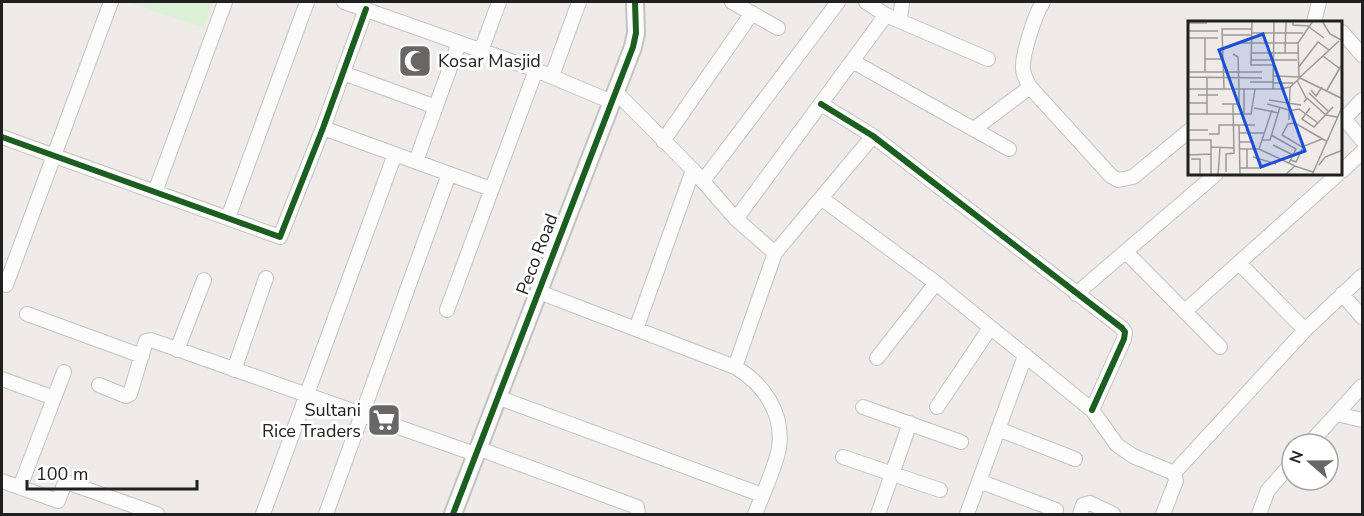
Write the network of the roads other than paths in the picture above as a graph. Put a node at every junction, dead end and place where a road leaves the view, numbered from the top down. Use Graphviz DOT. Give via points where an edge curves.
graph roads {
  1 [pos="111,2"];
  2 [pos="225,2"];
  3 [pos="307,2"];
  4 [pos="344,2"];
  5 [pos="499,2"];
  6 [pos="579,2"];
  7 [pos="635,2"];
  8 [pos="732,2"];
  9 [pos="838,2"];
  10 [pos="866,2"];
  11 [pos="902,2"];
  12 [pos="1043,2"];
  13 [pos="1319,2"];
  14 [pos="366,9"];
  15 [pos="752,13"];
  16 [pos="886,15"];
  17 [pos="900,21"];
  18 [pos="1314,21"];
  19 [pos="777,28"];
  20 [pos="1343,34"];
  21 [pos="459,43"];
  22 [pos="481,51"];
  23 [pos="1362,55"];
  24 [pos="988,59"];
  25 [pos="852,61"];
  26 [pos="536,70"];
  27 [pos="343,73"];
  28 [pos="552,76"];
  29 [pos="1030,87"];
  30 [pos="614,97"];
  31 [pos="1362,100"];
  32 [pos="821,104"];
  33 [pos="436,106"];
  34 [pos="1343,117"];
  35 [pos="323,128"];
  36 [pos="974,129"];
  37 [pos="1188,132"];
  38 [pos="873,136"];
  39 [pos="2,137"];
  40 [pos="1362,140"];
  41 [pos="663,141"];
  42 [pos="1009,149"];
  43 [pos="1362,152"];
  44 [pos="395,154"];
  45 [pos="54,157"];
  46 [pos="416,161"];
  47 [pos="1343,169"];
  48 [pos="693,170"];
  49 [pos="449,174"];
  50 [pos="1214,176"];
  51 [pos="1336,176"];
  52 [pos="703,181"];
  53 [pos="491,189"];
  54 [pos="155,192"];
  55 [pos="820,198"];
  56 [pos="228,218"];
  57 [pos="736,219"];
  58 [pos="1126,252"];
  59 [pos="775,253"];
  60 [pos="1239,263"];
  61 [pos="1362,276"];
  62 [pos="266,278"];
  63 [pos="204,280"];
  64 [pos="936,283"];
  65 [pos="6,285"];
  66 [pos="538,292"];
  67 [pos="1076,294"];
  68 [pos="1342,294"];
  69 [pos="447,310"];
  70 [pos="1185,311"];
  71 [pos="27,314"];
  72 [pos="1362,317"];
  73 [pos="990,328"];
  74 [pos="636,329"];
  75 [pos="1305,330"];
  76 [pos="1220,347"];
  77 [pos="177,350"];
  78 [pos="142,356"];
  79 [pos="1025,356"];
  80 [pos="877,358"];
  81 [pos="735,366"];
  82 [pos="234,370"];
  83 [pos="64,372"];
  84 [pos="2,379"];
  85 [pos="99,385"];
  86 [pos="1362,386"];
  87 [pos="307,394"];
  88 [pos="497,397"];
  89 [pos="54,398"];
  90 [pos="863,407"];
  91 [pos="937,407"];
  92 [pos="1092,410"];
  93 [pos="363,414"];
  94 [pos="1337,414"];
  95 [pos="1362,420"];
  96 [pos="910,423"];
  97 [pos="998,429"];
  98 [pos="1320,432"];
  99 [pos="961,442"];
  100 [pos="476,451"];
  101 [pos="843,457"];
  102 [pos="1075,459"];
  103 [pos="892,473"];
  104 [pos="1174,473"];
  105 [pos="1280,476"];
  106 [pos="2,481"];
  107 [pos="979,481"];
  108 [pos="20,487"];
  109 [pos="940,490"];
  110 [pos="762,495"];
  111 [pos="116,508"];
  112 [pos="1056,510"];
  113 [pos="157,514"];
  114 [pos="263,514"];
  115 [pos="326,514"];
  116 [pos="453,514"];
  117 [pos="638,514"];
  118 [pos="755,514"];
  119 [pos="878,514"];
  120 [pos="967,514"];
  121 [pos="1080,514"];
  122 [pos="1113,514"];
  123 [pos="1163,514"];
  124 [pos="1259,514"];
  1 -- 45 [label="street"];
  2 -- 54 [label="street"];
  3 -- 56 [label="street"];
  4 -- 14 [label="street"];
  5 -- 22 [label="street"];
  6 -- 28 [label="street"];
  7 -- 30 [label="street, Peco Road" via="636,33"];
  8 -- 15 [label="street"];
  9 -- 52 [label="street"];
  10 -- 16 [label="street"];
  11 -- 17 [label="street"];
  12 -- 29 [label="street" via="1023,63"];
  13 -- 18 [label="street"];
  14 -- 21 [label="street"];
  14 -- 27 [label="street"];
  15 -- 19 [label="street"];
  15 -- 41 [label="street"];
  16 -- 17 [label="street"];
  16 -- 25 [label="street"];
  17 -- 24 [label="street"];
  20 -- 23 [label="street"];
  21 -- 22 [label="street"];
  21 -- 33 [label="street"];
  22 -- 26 [label="street"];
  25 -- 32 [label="street"];
  25 -- 36 [label="street"];
  26 -- 28 [label="street"];
  26 -- 53 [label="street"];
  27 -- 33 [label="street"];
  27 -- 35 [label="street"];
  28 -- 30 [label="street"];
  29 -- 36 [label="street"];
  29 -- 37 [label="street" via="1118,180 1133,177"];
  30 -- 41 [label="street"];
  30 -- 66 [label="street, Peco Road"];
  31 -- 34 [label="street"];
  32 -- 38 [label="street"];
  32 -- 57 [label="street"];
  33 -- 46 [label="street"];
  34 -- 40 [label="street"];
  35 -- 44 [label="street"];
  35 -- 56 [label="street" via="280,237"];
  36 -- 42 [label="street"];
  38 -- 55 [label="street"];
  38 -- 67 [label="street"];
  39 -- 45 [label="street"];
  41 -- 48 [label="street"];
  43 -- 47 [label="street"];
  44 -- 46 [label="street"];
  44 -- 87 [label="street"];
  45 -- 54 [label="street"];
  45 -- 65 [label="street"];
  46 -- 49 [label="street"];
  48 -- 52 [label="street"];
  48 -- 74 [label="street"];
  49 -- 53 [label="street"];
  49 -- 93 [label="street"];
  50 -- 58 [label="street"];
  51 -- 60 [label="street"];
  52 -- 57 [label="street"];
  53 -- 69 [label="street"];
  54 -- 56 [label="street"];
  55 -- 59 [label="street"];
  55 -- 64 [label="street"];
  57 -- 59 [label="street"];
  58 -- 67 [label="street"];
  58 -- 70 [label="street"];
  59 -- 81 [label="street"];
  60 -- 70 [label="street"];
  60 -- 75 [label="street"];
  61 -- 68 [label="street"];
  62 -- 82 [label="street"];
  63 -- 77 [label="street"];
  64 -- 73 [label="street"];
  64 -- 80 [label="street"];
  66 -- 74 [label="street"];
  66 -- 88 [label="street, Peco Road"];
  67 -- 92 [label="street" via="1125,332"];
  68 -- 72 [label="street"];
  68 -- 75 [label="street"];
  70 -- 76 [label="street"];
  71 -- 78 [label="street"];
  73 -- 79 [label="street"];
  73 -- 91 [label="street"];
  74 -- 81 [label="street"];
  75 -- 104 [label="street"];
  77 -- 78 [label="street" via="149,340"];
  77 -- 82 [label="street"];
  78 -- 85 [label="street" via="130,394 126,396"];
  79 -- 92 [label="street"];
  79 -- 97 [label="street"];
  81 -- 110 [label="street" via="756,382 777,416 779,448"];
  82 -- 87 [label="street"];
  83 -- 89 [label="street"];
  84 -- 89 [label="street"];
  86 -- 94 [label="street"];
  87 -- 93 [label="street"];
  87 -- 114 [label="street"];
  88 -- 100 [label="street, Peco Road"];
  88 -- 110 [label="street"];
  89 -- 108 [label="street"];
  90 -- 96 [label="street"];
  92 -- 104 [label="street" via="1118,445 1133,456"];
  93 -- 100 [label="street"];
  93 -- 115 [label="street"];
  94 -- 95 [label="street"];
  94 -- 98 [label="street"];
  96 -- 99 [label="street"];
  96 -- 103 [label="street"];
  97 -- 102 [label="street"];
  97 -- 107 [label="street"];
  100 -- 116 [label="street, Peco Road"];
  100 -- 117 [label="street" via="637,507"];
  101 -- 103 [label="street"];
  103 -- 109 [label="street"];
  103 -- 119 [label="street"];
  104 -- 123 [label="street" via="1176,481"];
  105 -- 124 [label="street" via="1268,490"];
  106 -- 108 [label="street"];
  107 -- 112 [label="street"];
  107 -- 120 [label="street"];
  108 -- 111 [label="street" via="58,501 64,485 69,483"];
  110 -- 118 [label="street"];
  111 -- 113 [label="street"];
  121 -- 122 [label="street" via="1083,505 1090,503"];
}
